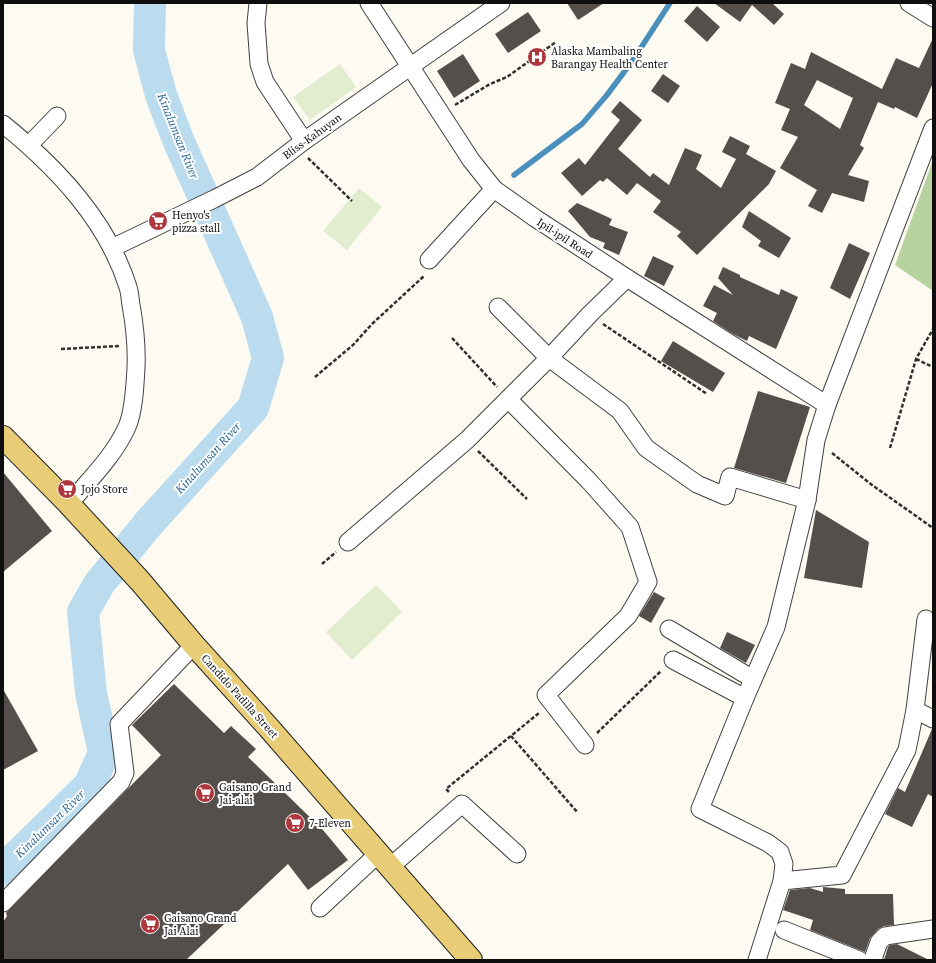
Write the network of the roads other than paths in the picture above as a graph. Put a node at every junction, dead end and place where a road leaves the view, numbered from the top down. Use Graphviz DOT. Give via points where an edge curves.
graph roads {
  1 [pos="258,3"];
  2 [pos="369,3"];
  3 [pos="501,3"];
  4 [pos="909,3"];
  5 [pos="933,18"];
  6 [pos="410,67"];
  7 [pos="57,116"];
  8 [pos="3,124"];
  9 [pos="933,128"];
  10 [pos="300,144"];
  11 [pos="29,145"];
  12 [pos="494,189"];
  13 [pos="112,248"];
  14 [pos="429,260"];
  15 [pos="627,278"];
  16 [pos="498,307"];
  17 [pos="550,358"];
  18 [pos="508,399"];
  19 [pos="827,405"];
  20 [pos="3,438"];
  21 [pos="806,500"];
  22 [pos="69,504"];
  23 [pos="348,542"];
  24 [pos="926,619"];
  25 [pos="669,630"];
  26 [pos="194,645"];
  27 [pos="673,660"];
  28 [pos="753,679"];
  29 [pos="745,698"];
  30 [pos="915,710"];
  31 [pos="933,718"];
  32 [pos="585,745"];
  33 [pos="517,854"];
  34 [pos="384,860"];
  35 [pos="782,881"];
  36 [pos="3,903"];
  37 [pos="320,908"];
  38 [pos="933,929"];
  39 [pos="784,930"];
  40 [pos="471,960"];
  41 [pos="757,960"];
  42 [pos="859,960"];
  43 [pos="874,960"];
  1 -- 10 [label="street" via="256,23 260,64 265,82"];
  2 -- 6 [label="street, Ipil-ipil Road"];
  3 -- 6 [label="street, Bliss-Kahuyan"];
  4 -- 5 [label="street"];
  6 -- 10 [label="street, Bliss-Kahuyan"];
  6 -- 12 [label="street, Ipil-ipil Road" via="470,160"];
  7 -- 11 [label="street"];
  8 -- 11 [label="street"];
  9 -- 19 [label="street"];
  10 -- 13 [label="street, Bliss-Kahuyan" via="257,177"];
  11 -- 13 [label="street" via="59,174 88,209"];
  12 -- 14 [label="street"];
  12 -- 15 [label="street, Ipil-ipil Road"];
  13 -- 22 [label="street" via="128,288 137,344 134,394 127,427 111,454"];
  15 -- 17 [label="street"];
  15 -- 19 [label="street, Ipil-ipil Road"];
  16 -- 17 [label="street"];
  17 -- 18 [label="street"];
  17 -- 21 [label="street" via="620,411 646,448 697,484 724,496 730,478"];
  18 -- 23 [label="street" via="466,440"];
  18 -- 32 [label="street" via="589,481 630,527 648,582 628,616 546,695"];
  19 -- 21 [label="street" via="816,440"];
  20 -- 22 [label="main road, Candido Padilla Street"];
  21 -- 28 [label="street" via="776,627"];
  22 -- 26 [label="main road, Candido Padilla Street" via="140,581"];
  24 -- 30 [label="street"];
  25 -- 28 [label="street"];
  26 -- 34 [label="main road, Candido Padilla Street"];
  26 -- 36 [label="street" via="119,724 125,773 121,782"];
  27 -- 29 [label="street"];
  28 -- 29 [label="street"];
  29 -- 35 [label="street" via="700,809 768,843 780,852 784,864"];
  30 -- 31 [label="street"];
  30 -- 35 [label="street" via="907,750 842,875"];
  33 -- 34 [label="street" via="462,804"];
  34 -- 37 [label="street"];
  34 -- 40 [label="main road, Candido Padilla Street"];
  35 -- 41 [label="street"];
  38 -- 43 [label="street" via="885,936 878,942"];
  39 -- 42 [label="street"];
}
